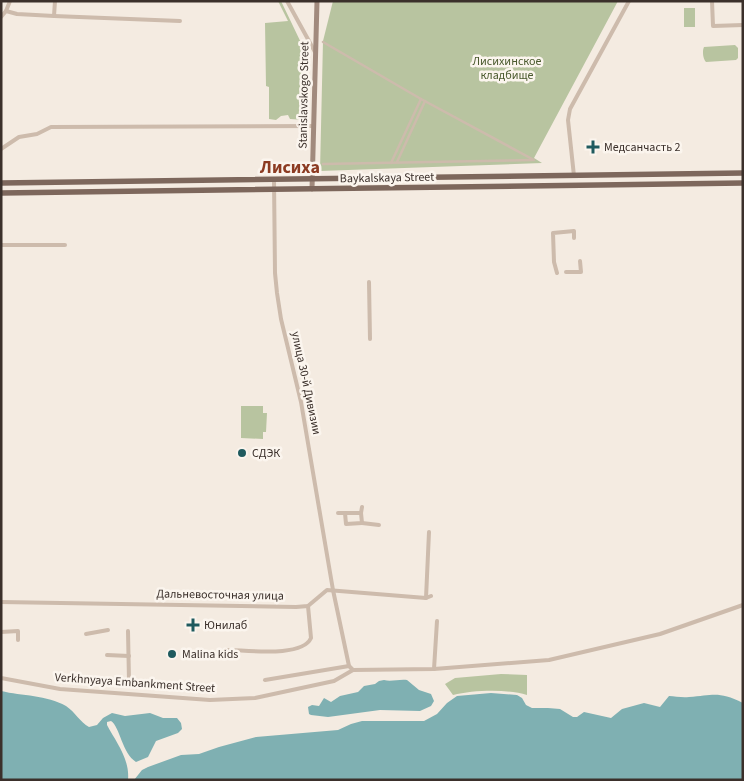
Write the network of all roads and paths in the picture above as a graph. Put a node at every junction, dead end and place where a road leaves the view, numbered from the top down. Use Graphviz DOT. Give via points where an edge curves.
graph roads {
  1 [pos="10,1"];
  2 [pos="55,1"];
  3 [pos="287,1"];
  4 [pos="317,1"];
  5 [pos="629,1"];
  6 [pos="712,1"];
  7 [pos="6,11"];
  8 [pos="54,16"];
  9 [pos="1,17"];
  10 [pos="180,21"];
  11 [pos="743,25"];
  12 [pos="323,42"];
  13 [pos="315,52"];
  14 [pos="421,99"];
  15 [pos="425,101"];
  16 [pos="314,126"];
  17 [pos="1,149"];
  18 [pos="397,162"];
  19 [pos="392,163"];
  20 [pos="322,164"];
  21 [pos="743,173"];
  22 [pos="574,176"];
  23 [pos="312,178"];
  24 [pos="274,179"];
  25 [pos="1,183"];
  26 [pos="743,183"];
  27 [pos="312,189"];
  28 [pos="274,190"];
  29 [pos="1,193"];
  30 [pos="574,238"];
  31 [pos="1,245"];
  32 [pos="65,245"];
  33 [pos="580,261"];
  34 [pos="566,272"];
  35 [pos="557,273"];
  36 [pos="369,282"];
  37 [pos="370,339"];
  38 [pos="338,513"];
  39 [pos="345,513"];
  40 [pos="362,524"];
  41 [pos="379,525"];
  42 [pos="429,532"];
  43 [pos="333,590"];
  44 [pos="431,596"];
  45 [pos="426,598"];
  46 [pos="1,602"];
  47 [pos="743,605"];
  48 [pos="308,606"];
  49 [pos="437,622"];
  50 [pos="108,630"];
  51 [pos="128,631"];
  52 [pos="1,632"];
  53 [pos="86,634"];
  54 [pos="18,640"];
  55 [pos="226,650"];
  56 [pos="108,655"];
  57 [pos="128,656"];
  58 [pos="348,666"];
  59 [pos="434,669"];
  60 [pos="353,670"];
  61 [pos="1,678"];
  62 [pos="265,680"];
  63 [pos="128,681"];
  1 -- 7 [label="street"];
  2 -- 8 [label="street"];
  3 -- 13 [label="street"];
  4 -- 13 [label="main road, Stanislavskogo Street"];
  5 -- 22 [label="street" via="570,109 568,120"];
  6 -- 11 [label="street" via="713,26"];
  7 -- 8 [label="street"];
  7 -- 9 [label="street"];
  8 -- 10 [label="street"];
  12 -- 14 [label="street"];
  13 -- 16 [label="main road, Stanislavskogo Street"];
  14 -- 15 [label="street"];
  14 -- 19 [label="street"];
  15 -- 18 [label="street"];
  15 -- 18 [label="street" via="534,160"];
  16 -- 17 [label="street" via="51,127 19,138"];
  16 -- 23 [label="main road, Stanislavskogo Street"];
  18 -- 19 [label="street"];
  19 -- 20 [label="street"];
  21 -- 22 [label="main road, Baykalskaya Street"];
  22 -- 23 [label="main road, Baykalskaya Street"];
  23 -- 24 [label="main road, Baykalskaya Street"];
  23 -- 27 [label="main road, Stanislavskogo Street"];
  24 -- 25 [label="main road, Baykalskaya Street"];
  24 -- 28 [label="street, улица 30-й Дивизии"];
  26 -- 27 [label="main road, Baykalskaya Street"];
  27 -- 28 [label="main road, Baykalskaya Street"];
  28 -- 29 [label="main road, Baykalskaya Street"];
  28 -- 43 [label="street, улица 30-й Дивизии" via="277,293 301,402"];
  30 -- 35 [label="street" via="574,231 553,233"];
  31 -- 32 [label="street"];
  33 -- 34 [label="street" via="581,272"];
  36 -- 37 [label="street"];
  38 -- 39 [label="street"];
  39 -- 40 [label="street" via="346,524"];
  39 -- 40 [label="street" via="362,510"];
  40 -- 41 [label="street"];
  42 -- 45 [label="street"];
  43 -- 45 [label="street"];
  43 -- 48 [label="street" via="327,590"];
  43 -- 58 [label="street, улица 30-й Дивизии"];
  44 -- 45 [label="street"];
  46 -- 48 [label="street, Дальневосточная улица"];
  47 -- 59 [label="street" via="637,641 535,662"];
  48 -- 55 [label="street" via="311,638 305,646 293,650"];
  49 -- 59 [label="street"];
  50 -- 53 [label="street"];
  51 -- 57 [label="street"];
  52 -- 54 [label="street" via="18,631"];
  56 -- 57 [label="street"];
  57 -- 63 [label="street"];
  58 -- 60 [label="street"];
  58 -- 62 [label="street"];
  59 -- 60 [label="street"];
  60 -- 61 [label="street, Verkhnyaya Embankment Street" via="334,680 268,696 210,700 60,690"];
}
